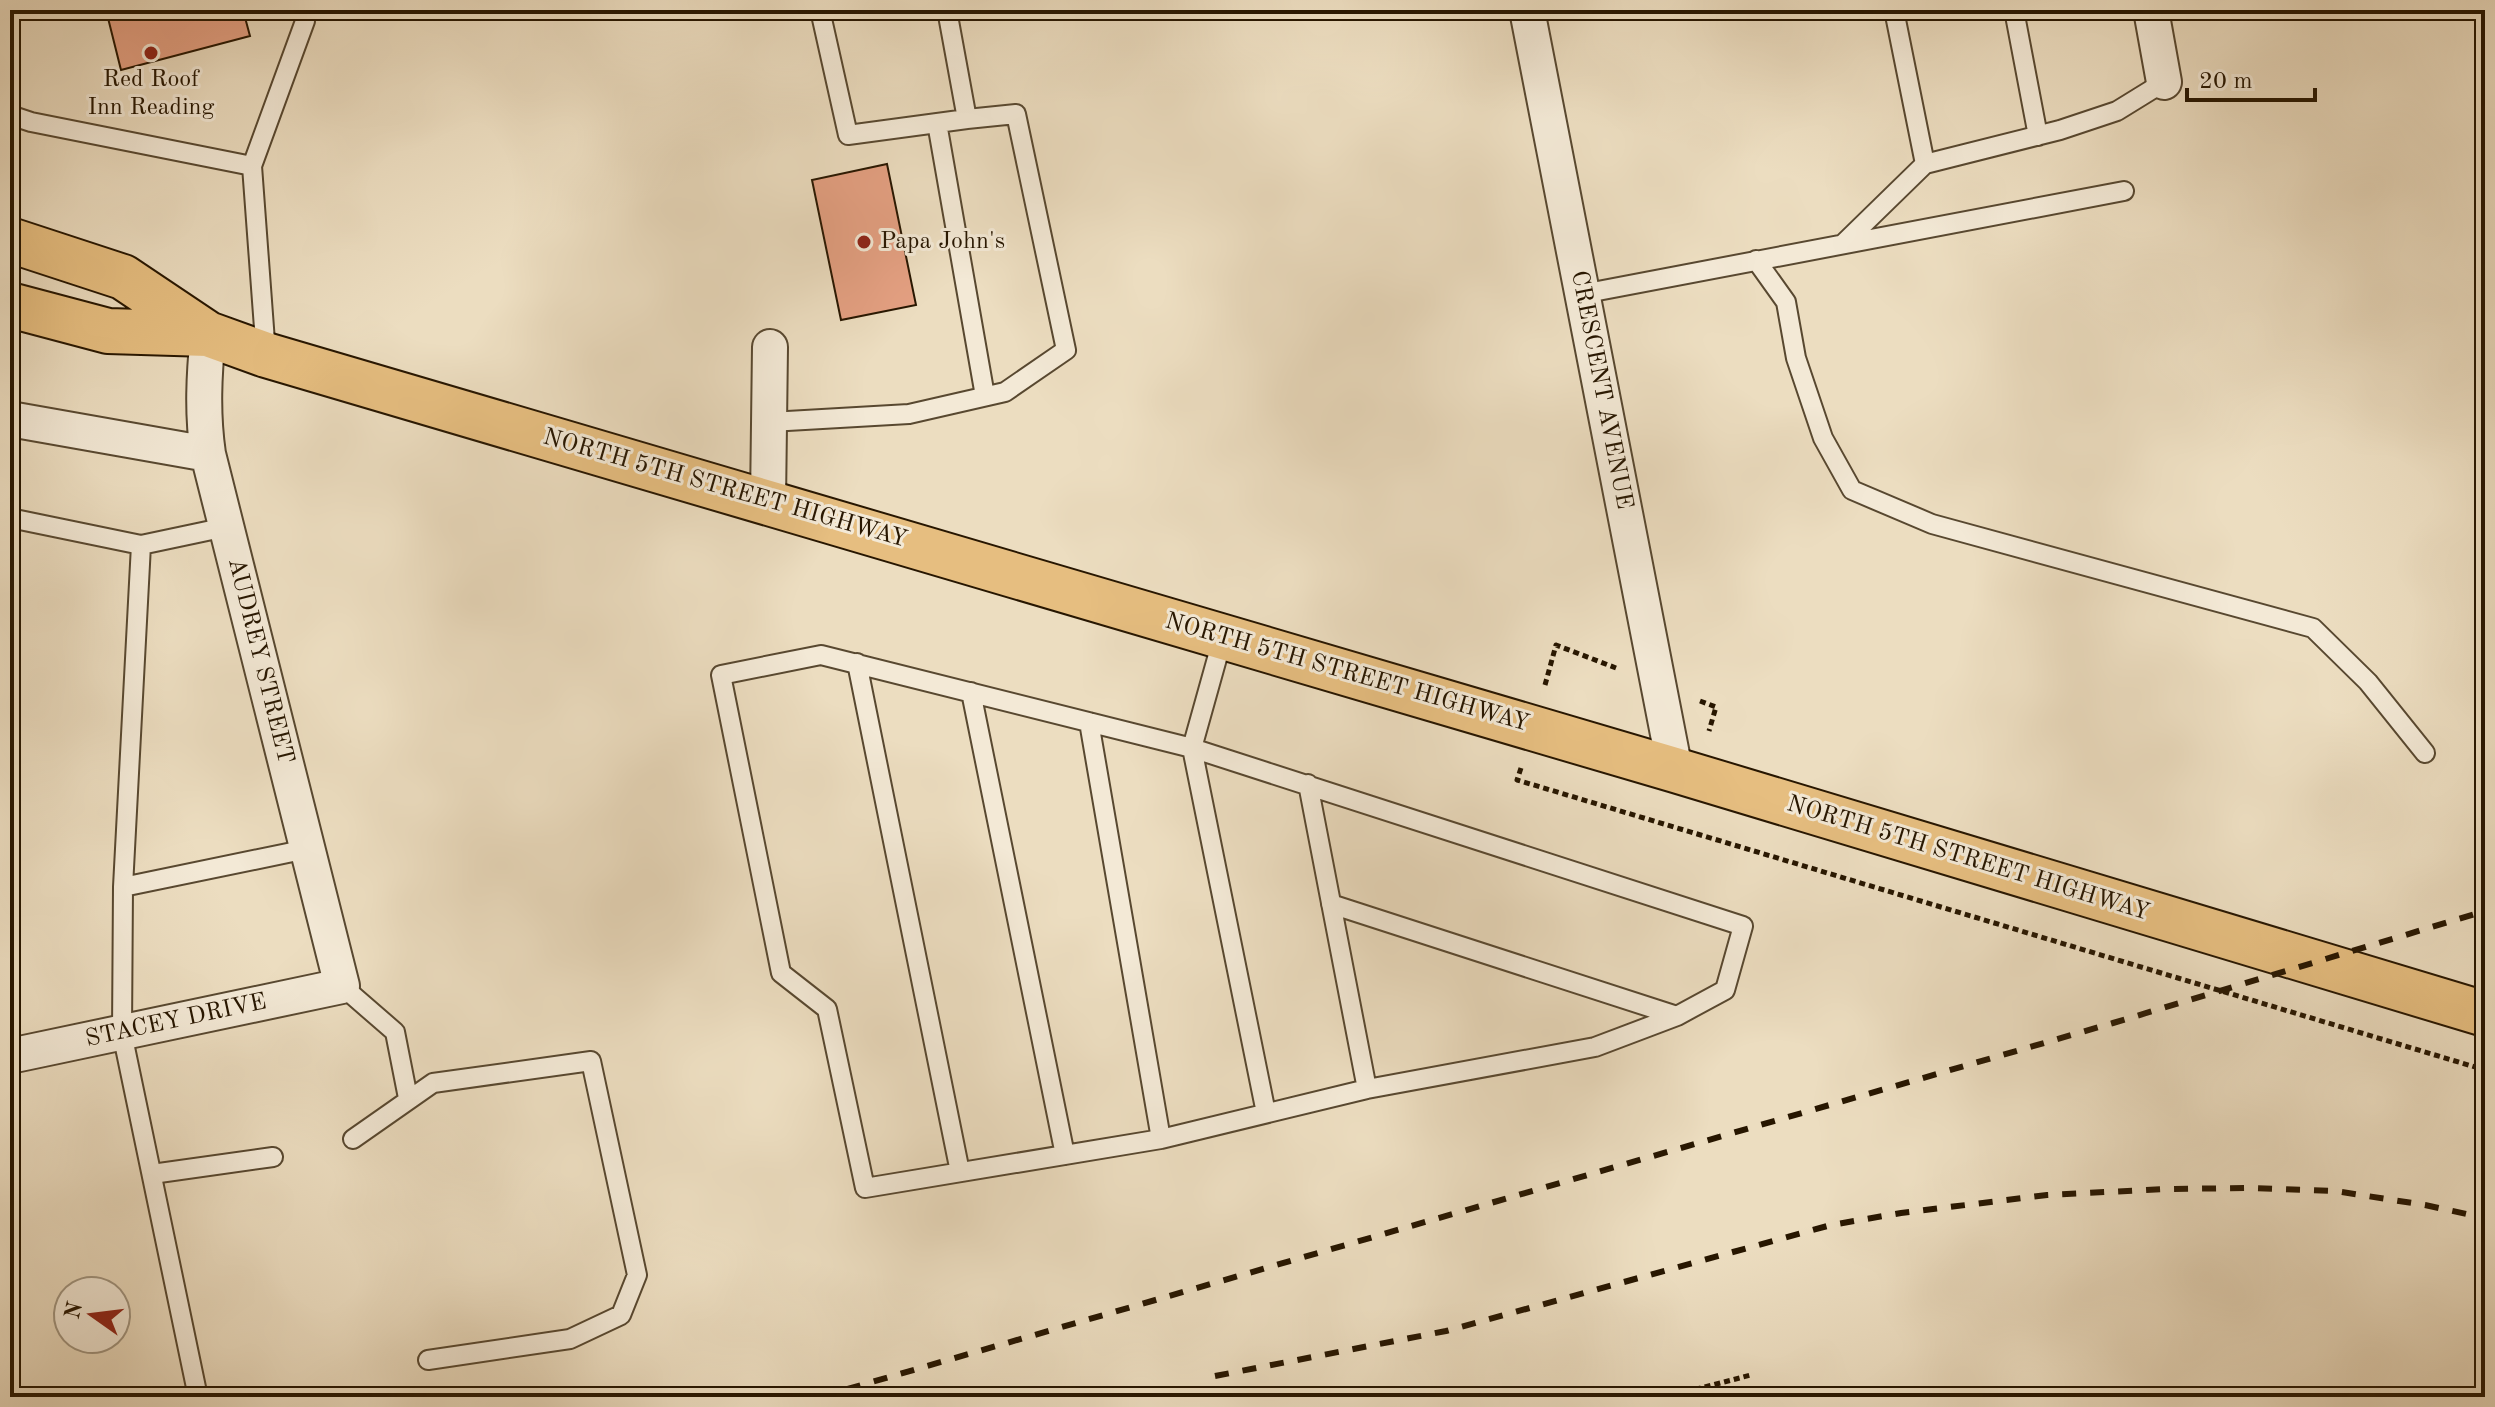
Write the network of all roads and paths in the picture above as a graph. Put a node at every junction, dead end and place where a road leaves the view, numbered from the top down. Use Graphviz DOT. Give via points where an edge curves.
graph roads {
  1 [pos="304,10"];
  2 [pos="820,10"];
  3 [pos="947,10"];
  4 [pos="1527,10"];
  5 [pos="1894,10"];
  6 [pos="2014,10"];
  7 [pos="2151,10"];
  8 [pos="2164,82"];
  9 [pos="10,115"];
  10 [pos="967,119"];
  11 [pos="937,123"];
  12 [pos="2038,136"];
  13 [pos="1925,164"];
  14 [pos="252,166"];
  15 [pos="2124,191"];
  16 [pos="10,240"];
  17 [pos="1843,244"];
  18 [pos="1756,260"];
  19 [pos="1582,294"];
  20 [pos="10,305"];
  21 [pos="208,334"];
  22 [pos="770,347"];
  23 [pos="266,355"];
  24 [pos="985,396"];
  25 [pos="10,419"];
  26 [pos="770,422"];
  27 [pos="208,454"];
  28 [pos="768,501"];
  29 [pos="10,518"];
  30 [pos="226,527"];
  31 [pos="141,545"];
  32 [pos="1223,637"];
  33 [pos="857,663"];
  34 [pos="971,692"];
  35 [pos="1089,722"];
  36 [pos="1192,748"];
  37 [pos="2425,753"];
  38 [pos="1675,770"];
  39 [pos="1308,784"];
  40 [pos="1681,828"];
  41 [pos="307,849"];
  42 [pos="123,887"];
  43 [pos="1331,904"];
  44 [pos="342,986"];
  45 [pos="2485,1014"];
  46 [pos="1677,1016"];
  47 [pos="122,1033"];
  48 [pos="10,1056"];
  49 [pos="2485,1070"];
  50 [pos="1367,1089"];
  51 [pos="408,1098"];
  52 [pos="1266,1113"];
  53 [pos="353,1139"];
  54 [pos="1161,1139"];
  55 [pos="1065,1155"];
  56 [pos="273,1157"];
  57 [pos="960,1172"];
  58 [pos="152,1174"];
  59 [pos="428,1360"];
  60 [pos="1751,1375"];
  61 [pos="198,1397"];
  62 [pos="1666,1397"];
  1 -- 14 [label="lane" via="305,21"];
  2 -- 11 [label="lane" via="848,135"];
  3 -- 10 [label="lane"];
  4 -- 19 [label="street, CRESCENT AVENUE"];
  5 -- 13 [label="lane"];
  6 -- 12 [label="lane"];
  7 -- 8 [label="street"];
  8 -- 12 [label="lane" via="2117,111"];
  9 -- 14 [label="lane"];
  10 -- 11 [label="lane"];
  10 -- 24 [label="lane" via="1016,114 1066,350 1005,392"];
  11 -- 24 [label="lane"];
  12 -- 13 [label="lane"];
  13 -- 17 [label="lane"];
  14 -- 23 [label="lane"];
  15 -- 17 [label="lane"];
  16 -- 21 [label="main road, NORTH 5TH STREET HIGHWAY" via="123,277"];
  17 -- 18 [label="lane"];
  18 -- 19 [label="lane"];
  18 -- 37 [label="lane" via="1786,302 1796,358 1823,438 1852,490 1932,524 2313,628 2368,682"];
  19 -- 38 [label="street, CRESCENT AVENUE"];
  20 -- 21 [label="main road, NORTH 5TH STREET HIGHWAY" via="108,331"];
  21 -- 23 [label="main road, NORTH 5TH STREET HIGHWAY"];
  21 -- 27 [label="street, AUDREY STREET" via="203,422"];
  22 -- 26 [label="street"];
  23 -- 28 [label="main road, NORTH 5TH STREET HIGHWAY"];
  24 -- 26 [label="lane" via="909,414"];
  25 -- 27 [label="street"];
  26 -- 28 [label="street"];
  27 -- 30 [label="street, AUDREY STREET"];
  28 -- 32 [label="main road, NORTH 5TH STREET HIGHWAY"];
  29 -- 31 [label="lane"];
  30 -- 31 [label="lane"];
  30 -- 41 [label="street, AUDREY STREET"];
  31 -- 42 [label="lane"];
  32 -- 36 [label="lane"];
  32 -- 38 [label="main road, NORTH 5TH STREET HIGHWAY"];
  33 -- 34 [label="lane"];
  33 -- 57 [label="lane"];
  33 -- 57 [label="lane" via="821,655 721,675 781,973 827,1009 865,1188"];
  34 -- 35 [label="lane"];
  34 -- 55 [label="lane"];
  35 -- 36 [label="lane"];
  35 -- 54 [label="lane"];
  36 -- 39 [label="lane"];
  36 -- 52 [label="lane"];
  38 -- 45 [label="main road, NORTH 5TH STREET HIGHWAY"];
  39 -- 43 [label="lane"];
  39 -- 46 [label="lane" via="1743,926 1725,990"];
  40 -- 49 [label="path"];
  41 -- 42 [label="lane"];
  41 -- 44 [label="street, AUDREY STREET"];
  42 -- 47 [label="lane"];
  43 -- 46 [label="lane"];
  43 -- 50 [label="lane"];
  44 -- 47 [label="street, STACEY DRIVE"];
  44 -- 51 [label="lane" via="395,1032"];
  46 -- 50 [label="lane" via="1595,1047"];
  47 -- 48 [label="street, STACEY DRIVE"];
  47 -- 58 [label="lane"];
  50 -- 52 [label="lane"];
  51 -- 53 [label="lane"];
  51 -- 59 [label="lane" via="433,1083 591,1061 637,1275 621,1315 570,1339"];
  52 -- 54 [label="lane"];
  54 -- 55 [label="lane"];
  55 -- 57 [label="lane"];
  56 -- 58 [label="lane"];
  58 -- 61 [label="lane"];
  60 -- 62 [label="path"];
}
